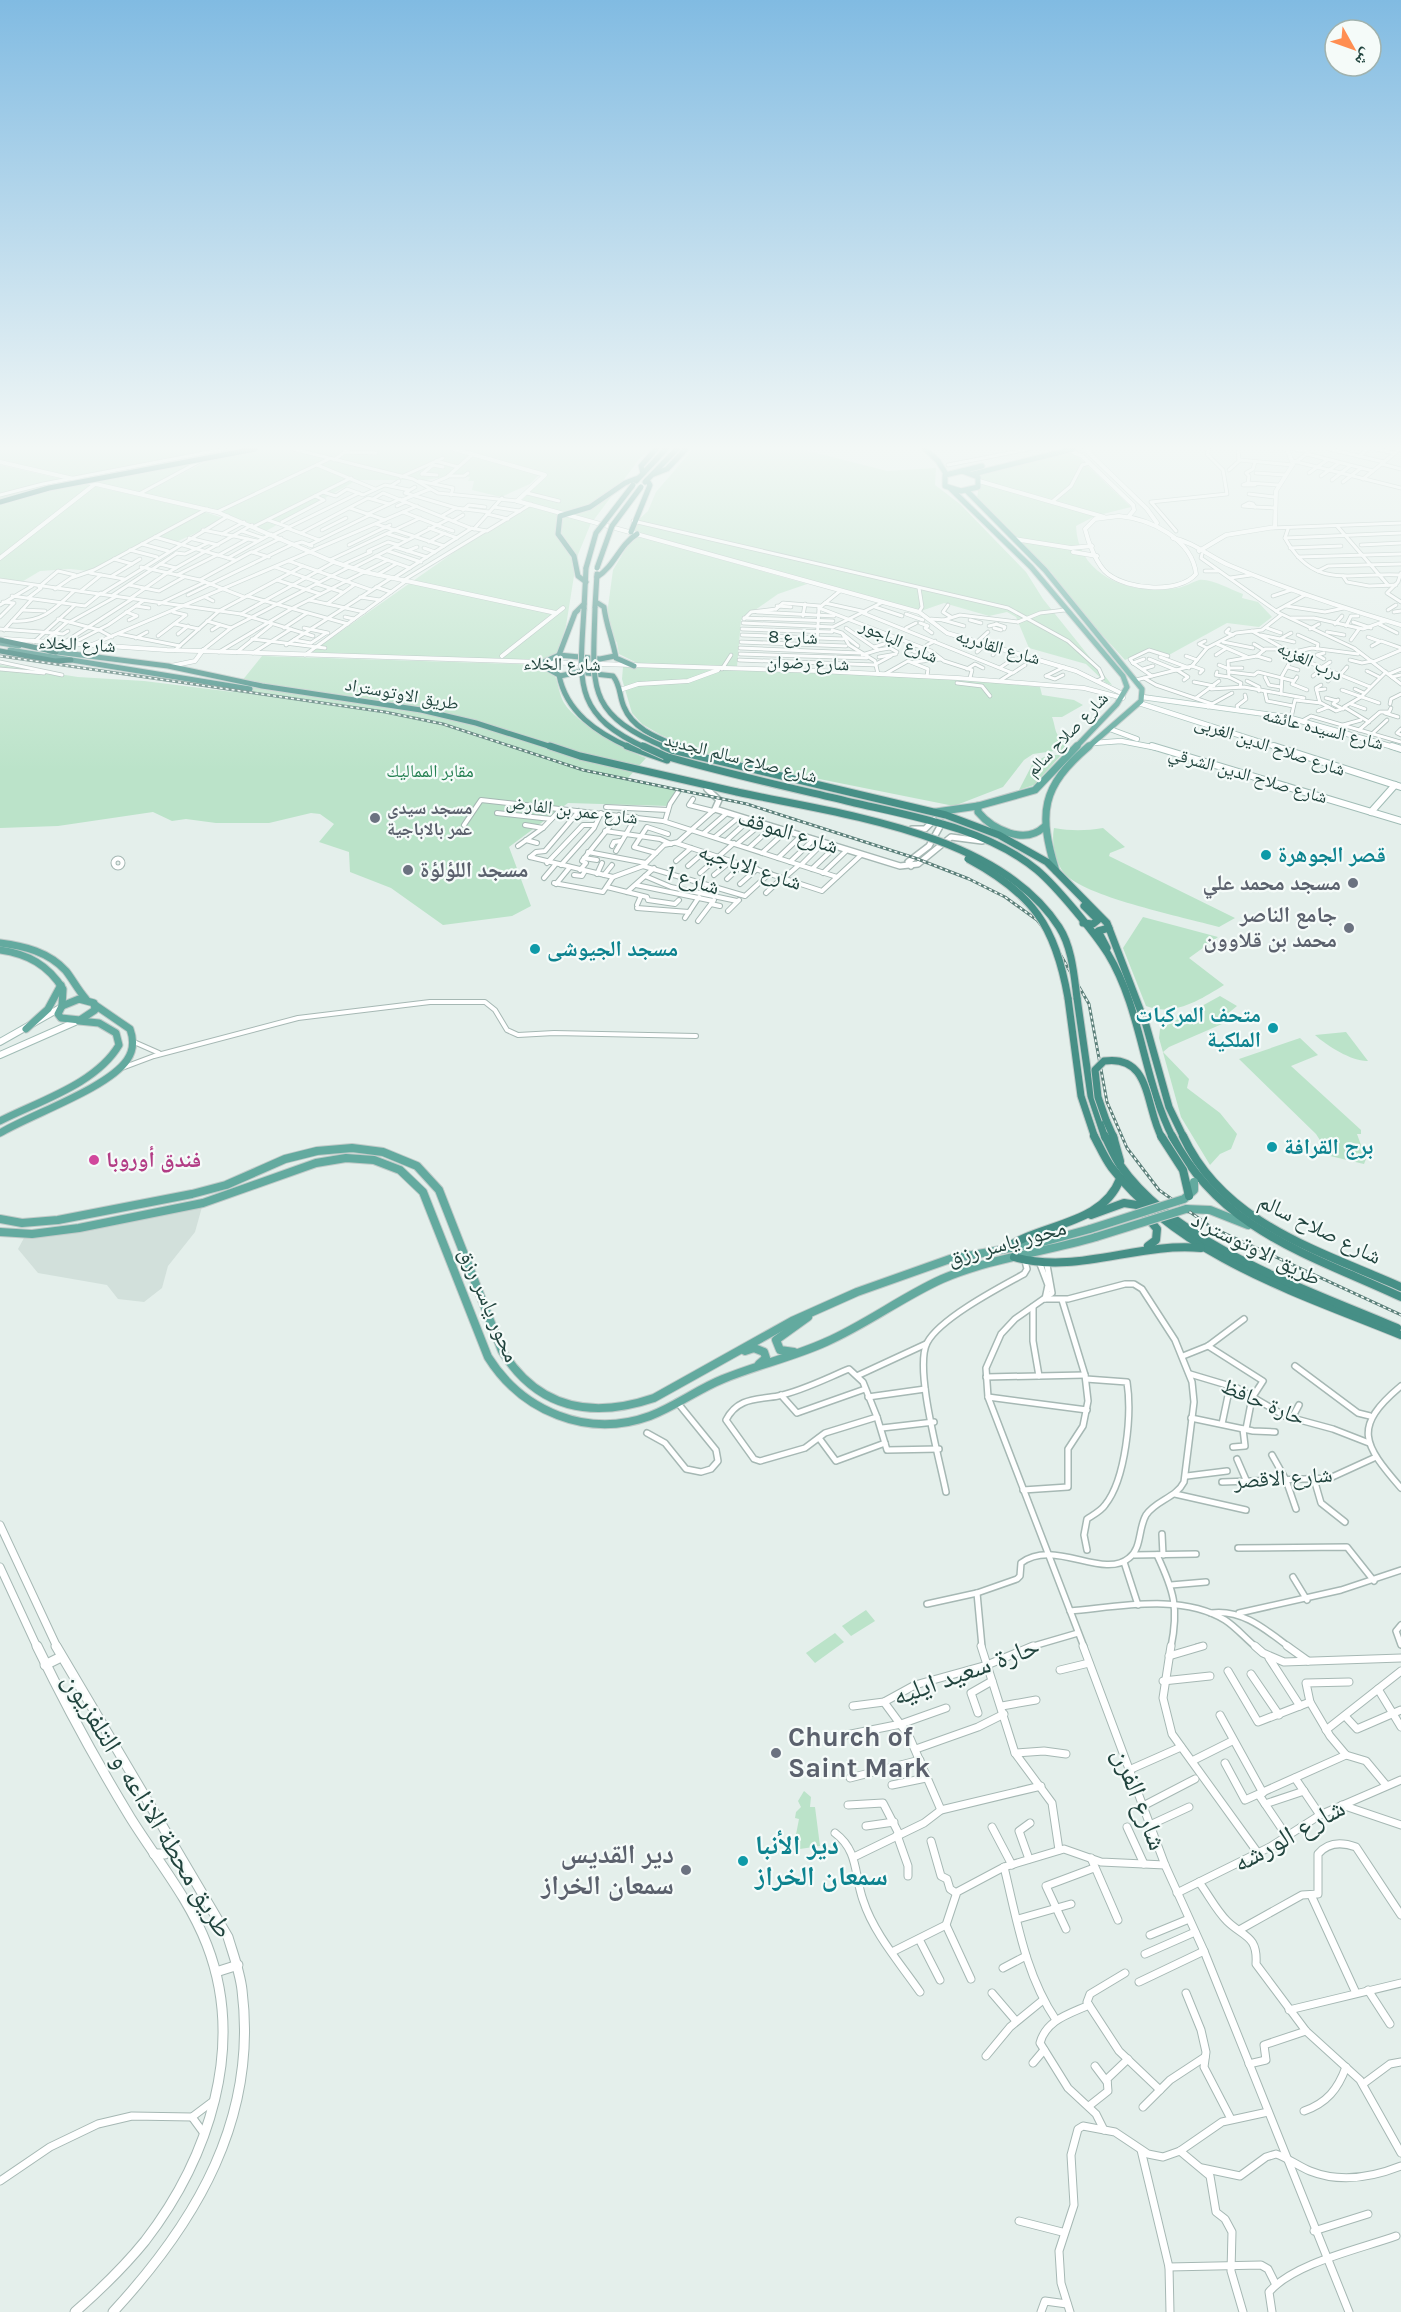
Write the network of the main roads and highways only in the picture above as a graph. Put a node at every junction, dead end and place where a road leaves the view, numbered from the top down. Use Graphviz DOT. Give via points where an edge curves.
graph roads {
  1 [pos="574,557"];
  2 [pos="589,557"];
  3 [pos="601,557"];
  4 [pos="616,557"];
  5 [pos="1022,557"];
  6 [pos="1032,557"];
  7 [pos="597,578"];
  8 [pos="586,582"];
  9 [pos="596,605"];
  10 [pos="584,606"];
  11 [pos="0,641"];
  12 [pos="0,650"];
  13 [pos="56,652"];
  14 [pos="559,655"];
  15 [pos="616,658"];
  16 [pos="71,660"];
  17 [pos="609,665"];
  18 [pos="164,666"];
  19 [pos="634,666"];
  20 [pos="180,669"];
  21 [pos="151,673"];
  22 [pos="171,676"];
  23 [pos="560,676"];
  24 [pos="1141,700"];
  25 [pos="1110,729"];
  26 [pos="1094,743"];
  27 [pos="1401,749"];
  28 [pos="700,758"];
  29 [pos="678,761"];
  30 [pos="1398,786"];
  31 [pos="736,794"];
  32 [pos="978,806"];
  33 [pos="1372,811"];
  34 [pos="936,812"];
  35 [pos="1401,820"];
  36 [pos="1044,827"];
  37 [pos="1056,871"];
  38 [pos="1055,888"];
  39 [pos="1078,896"];
  40 [pos="1083,923"];
  41 [pos="1109,928"];
  42 [pos="0,943"];
  43 [pos="0,950"];
  44 [pos="1107,954"];
  45 [pos="61,986"];
  46 [pos="86,999"];
  47 [pos="95,1005"];
  48 [pos="61,1007"];
  49 [pos="77,1021"];
  50 [pos="26,1029"];
  51 [pos="0,1042"];
  52 [pos="0,1055"];
  53 [pos="0,1120"];
  54 [pos="0,1133"];
  55 [pos="1188,1163"];
  56 [pos="1121,1165"];
  57 [pos="1120,1179"];
  58 [pos="1189,1196"];
  59 [pos="0,1219"];
  60 [pos="1080,1219"];
  61 [pos="1248,1225"];
  62 [pos="0,1232"];
  63 [pos="1146,1247"];
  64 [pos="1005,1248"];
  65 [pos="1210,1250"];
  66 [pos="1014,1257"];
  67 [pos="1401,1287"];
  68 [pos="1401,1297"];
  69 [pos="815,1310"];
  70 [pos="1401,1329"];
  71 [pos="1401,1335"];
  72 [pos="805,1351"];
  73 [pos="726,1359"];
  74 [pos="747,1370"];
  1 -- 8 [label="highway" via="578,576"];
  2 -- 8 [label="highway, شارع صلاح سالم الجديد, bridge"];
  3 -- 7 [label="highway, شارع صلاح سالم الجديد, bridge"];
  4 -- 7 [label="highway" via="610,569"];
  5 -- 32 [label="main road, شارع صلاح سالم" via="1123,676 1128,687 1040,786"];
  6 -- 24 [label="main road, شارع صلاح سالم" via="1136,680 1142,689"];
  7 -- 9 [label="highway, شارع صلاح سالم الجديد"];
  8 -- 10 [label="highway, شارع صلاح سالم الجديد"];
  9 -- 15 [label="highway" via="604,607"];
  9 -- 28 [label="highway, شارع صلاح سالم الجديد, bridge" via="594,679 601,700 628,728 672,750"];
  10 -- 14 [label="highway" via="575,613"];
  10 -- 29 [label="highway, شارع صلاح سالم الجديد, bridge" via="581,678 587,700 612,728 639,745"];
  11 -- 13 [label="highway"];
  12 -- 16 [label="highway" via="56,661"];
  13 -- 18 [label="highway, طريق الاوتوستراد"];
  14 -- 15 [label="highway"];
  14 -- 23 [label="highway" via="539,664"];
  15 -- 17 [label="highway"];
  15 -- 19 [label="highway"];
  16 -- 21 [label="highway, طريق الاوتوستراد"];
  18 -- 20 [label="highway, طريق الاوتوستراد"];
  18 -- 21 [label="highway"];
  20 -- 22 [label="highway" via="171,671"];
  20 -- 31 [label="highway, طريق الاوتوستراد" via="446,716 560,750"];
  21 -- 22 [label="highway, طريق الاوتوستراد"];
  22 -- 31 [label="highway, طريق الاوتوستراد" via="447,720 582,761"];
  23 -- 28 [label="highway" via="579,672 615,677 625,709 635,721"];
  23 -- 29 [label="highway" via="565,698 586,720 636,751"];
  24 -- 25 [label="main road, شارع صلاح سالم"];
  24 -- 27 [label="main road, شارع السيده عائشه" via="1154,698 1289,717"];
  24 -- 30 [label="main road, شارع صلاح الدين الغربى"];
  25 -- 26 [label="main road, شارع صلاح سالم"];
  25 -- 33 [label="main road, شارع صلاح الدين الشرقي"];
  26 -- 33 [label="main road, شارع صلاح الدين الشرقي" via="1144,744"];
  26 -- 36 [label="main road, شارع صلاح سالم" via="1057,778 1046,805"];
  28 -- 34 [label="highway, شارع صلاح سالم الجديد"];
  29 -- 38 [label="highway, شارع صلاح سالم الجديد" via="934,820 1002,847 1032,866"];
  30 -- 33 [label="main road"];
  31 -- 56 [label="highway, طريق الاوتوستراد, bridge" via="919,835 995,867 1033,896 1059,928 1070,958 1090,1094 1100,1129"];
  31 -- 57 [label="highway, طريق الاوتوستراد, bridge" via="951,851 989,870 1024,896 1050,927 1059,951 1084,1106 1097,1144"];
  32 -- 34 [label="main road, شارع صلاح سالم"];
  32 -- 36 [label="main road" via="984,819 1021,835 1032,835"];
  33 -- 35 [label="main road, شارع صلاح الدين الشرقي"];
  34 -- 37 [label="highway, شارع صلاح سالم الجديد" via="999,835"];
  36 -- 37 [label="main road, شارع صلاح سالم"];
  37 -- 39 [label="highway, شارع صلاح سالم"];
  38 -- 40 [label="highway, شارع صلاح سالم"];
  39 -- 40 [label="highway" via="1098,920"];
  39 -- 41 [label="highway, شارع صلاح سالم" via="1104,917"];
  40 -- 44 [label="highway, شارع صلاح سالم"];
  41 -- 44 [label="highway" via="1098,931"];
  41 -- 67 [label="highway, شارع صلاح سالم" via="1148,1033 1169,1107 1185,1142 1210,1177 1237,1206 1266,1227"];
  42 -- 46 [label="main road" via="27,947 51,958"];
  43 -- 45 [label="main road" via="41,963"];
  44 -- 55 [label="highway, شارع صلاح سالم" via="1137,1022 1164,1120"];
  45 -- 48 [label="main road"];
  45 -- 50 [label="main road" via="48,1009"];
  46 -- 47 [label="main road"];
  46 -- 48 [label="main road" via="75,999"];
  47 -- 49 [label="main road" via="92,1014"];
  47 -- 54 [label="main road" via="127,1026 134,1042 129,1058 117,1071"];
  48 -- 49 [label="main road" via="61,1018"];
  48 -- 50 [label="main road"];
  49 -- 52 [label="main road"];
  49 -- 53 [label="main road" via="99,1023 116,1033 119,1045 113,1058 100,1069"];
  50 -- 51 [label="main road"];
  55 -- 58 [label="main road, bridge" via="1194,1182"];
  55 -- 61 [label="highway, شارع صلاح سالم" via="1216,1199"];
  56 -- 58 [label="highway, bridge" via="1097,1089 1096,1067 1110,1060 1129,1063 1140,1074 1154,1120 1186,1178"];
  56 -- 70 [label="highway, طريق الاوتوستراد" via="1172,1217 1195,1233 1268,1271"];
  57 -- 60 [label="highway" via="1112,1193"];
  57 -- 65 [label="highway, طريق الاوتوستراد" via="1167,1223"];
  58 -- 64 [label="main road, محور ياسر رزق, bridge" via="1090,1229"];
  59 -- 73 [label="main road, محور ياسر رزق" via="22,1223 67,1219 203,1192 306,1153 341,1148 373,1150 410,1161 435,1183 506,1359 535,1390 560,1402 588,1408 627,1407 654,1398"];
  60 -- 63 [label="highway" via="1124,1203 1137,1205 1157,1229 1156,1240"];
  60 -- 64 [label="highway" via="1020,1238"];
  61 -- 66 [label="main road, محور ياسر رزق, bridge" via="1204,1209 1186,1209"];
  61 -- 68 [label="highway, شارع صلاح سالم"];
  62 -- 74 [label="main road, محور ياسر رزق" via="49,1233 192,1206 319,1161 380,1163 405,1174 423,1191 497,1373 510,1388 552,1413 589,1422 636,1419"];
  63 -- 65 [label="highway" via="1177,1245"];
  63 -- 66 [label="highway" via="1043,1264"];
  64 -- 69 [label="main road, محور ياسر رزق" via="950,1259"];
  65 -- 71 [label="highway, طريق الاوتوستراد"];
  66 -- 72 [label="main road, محور ياسر رزق" via="945,1278 850,1331"];
  69 -- 72 [label="main road" via="776,1340 782,1352"];
  69 -- 73 [label="main road, محور ياسر رزق"];
  72 -- 74 [label="main road, محور ياسر رزق"];
  73 -- 74 [label="main road" via="751,1348 762,1350 765,1360"];
}
